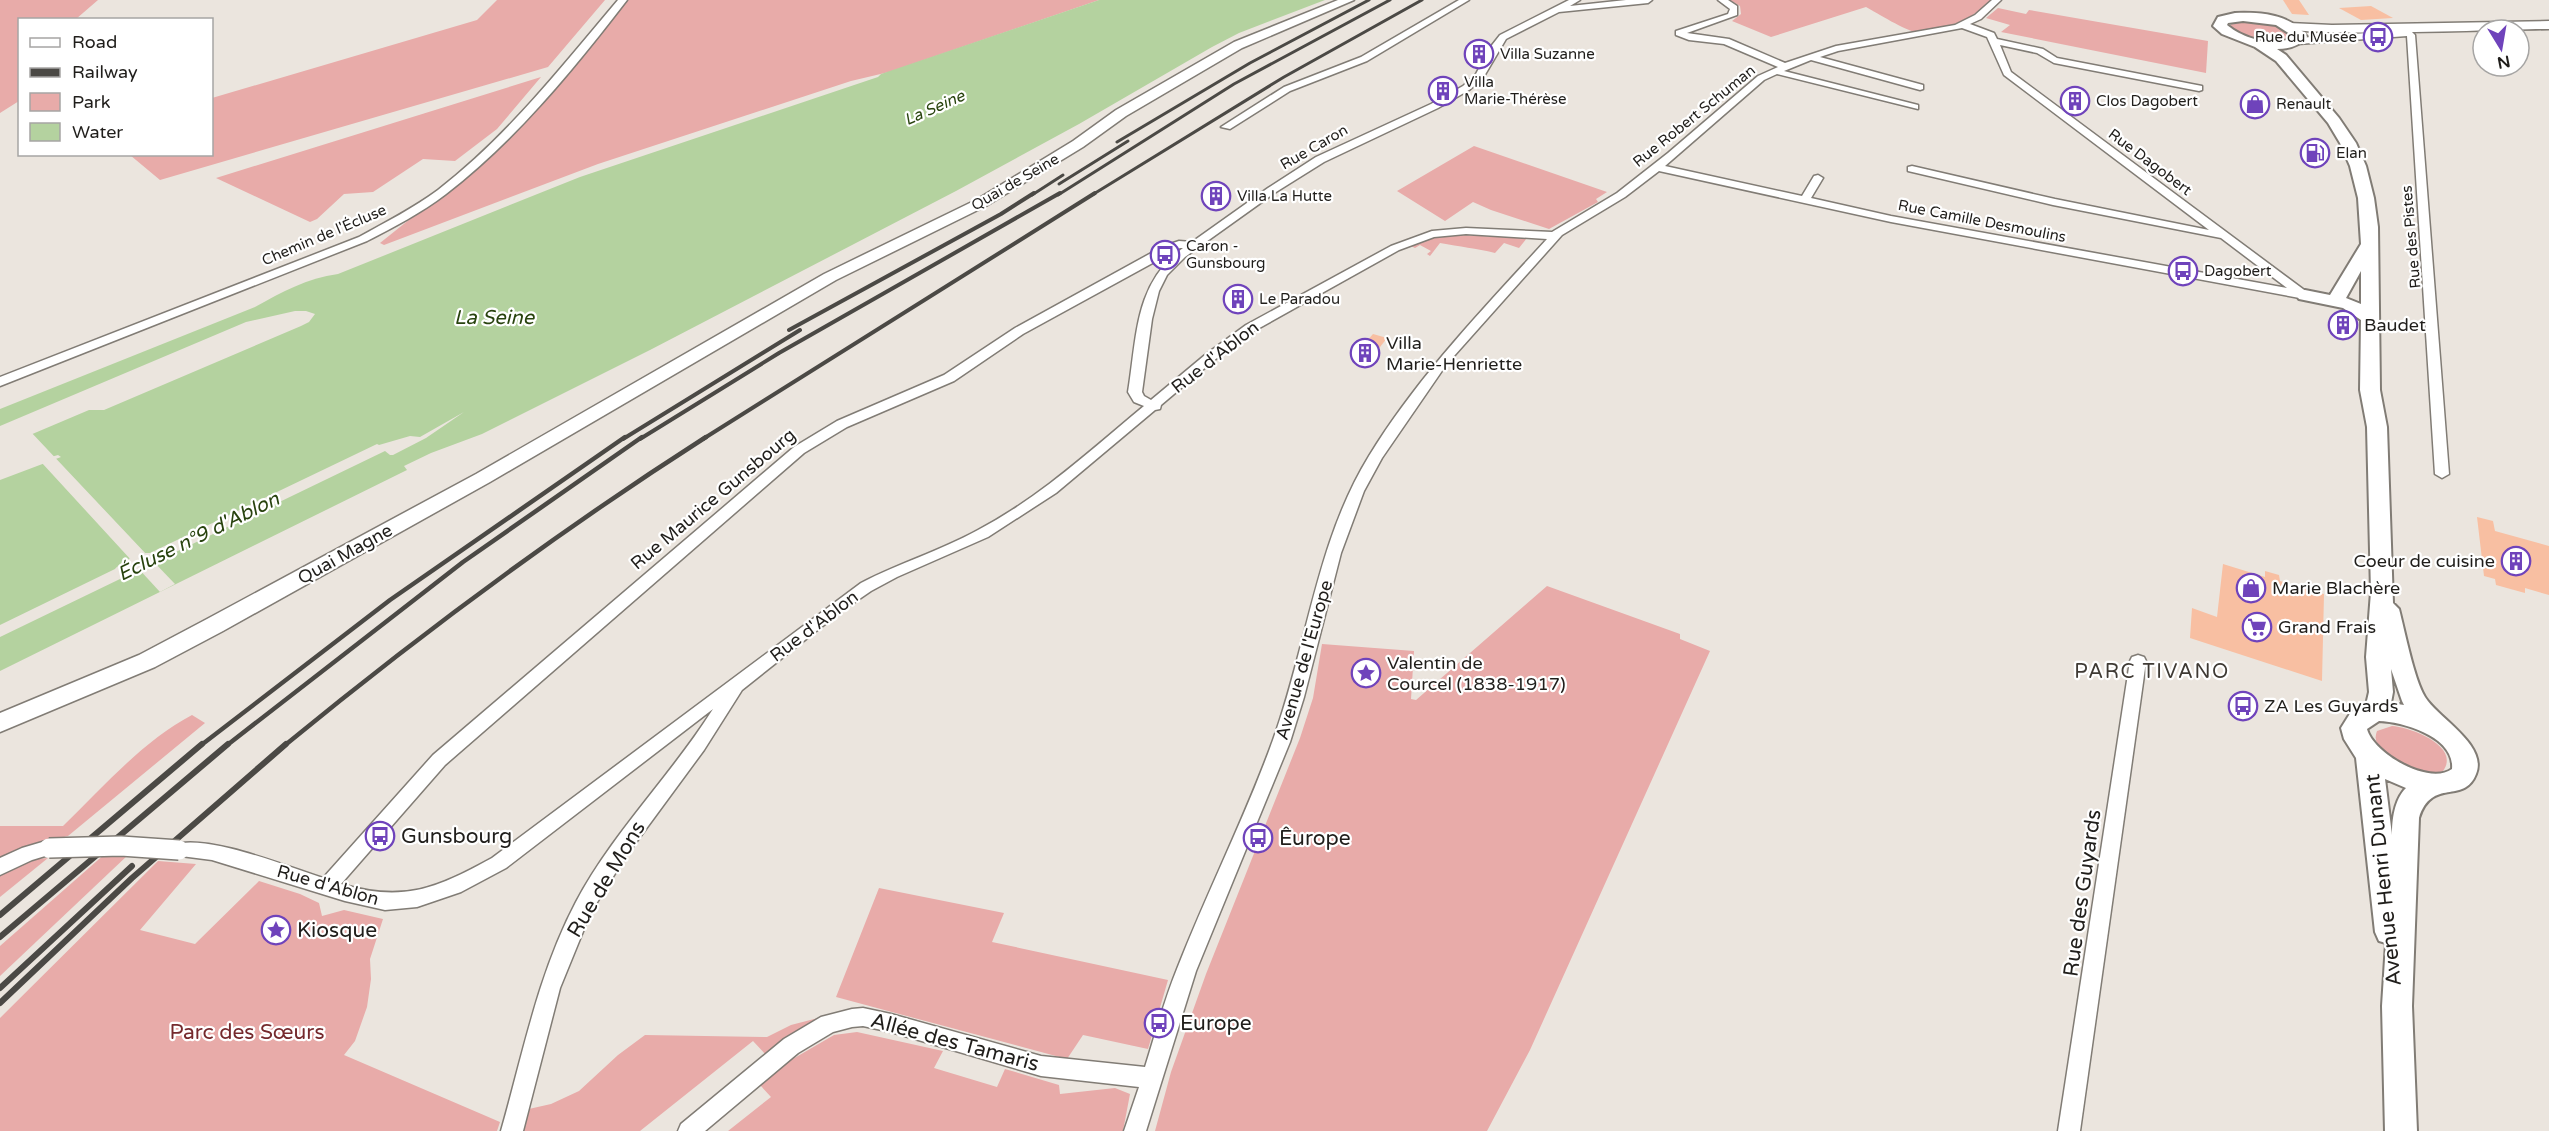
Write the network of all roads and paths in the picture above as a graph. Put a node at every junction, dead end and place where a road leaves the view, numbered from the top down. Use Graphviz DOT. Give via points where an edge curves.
graph roads {
  1 [pos="623,0"];
  2 [pos="1348,0"];
  3 [pos="1465,0"];
  4 [pos="1576,0"];
  5 [pos="1648,0"];
  6 [pos="1722,0"];
  7 [pos="1997,0"];
  8 [pos="1559,9"];
  9 [pos="1963,25"];
  10 [pos="2549,25"];
  11 [pos="2328,34"];
  12 [pos="2294,36"];
  13 [pos="1993,41"];
  14 [pos="2260,44"];
  15 [pos="1809,57"];
  16 [pos="1780,69"];
  17 [pos="1920,87"];
  18 [pos="2199,88"];
  19 [pos="1915,107"];
  20 [pos="1226,127"];
  21 [pos="1656,167"];
  22 [pos="1912,169"];
  23 [pos="1818,178"];
  24 [pos="1805,200"];
  25 [pos="1555,236"];
  26 [pos="2224,236"];
  27 [pos="1195,246"];
  28 [pos="2369,246"];
  29 [pos="2305,296"];
  30 [pos="2336,300"];
  31 [pos="2371,318"];
  32 [pos="681,365"];
  33 [pos="0,382"];
  34 [pos="1155,405"];
  35 [pos="2377,427"];
  36 [pos="2442,474"];
  37 [pos="2382,592"];
  38 [pos="2138,661"];
  39 [pos="737,685"];
  40 [pos="2377,711"];
  41 [pos="0,723"];
  42 [pos="2441,732"];
  43 [pos="2368,755"];
  44 [pos="2429,784"];
  45 [pos="0,867"];
  46 [pos="327,887"];
  47 [pos="2397,1006"];
  48 [pos="1151,1078"];
  49 [pos="512,1131"];
  50 [pos="689,1131"];
  51 [pos="1135,1131"];
  52 [pos="2069,1131"];
  53 [pos="2401,1131"];
  1 -- 33 [label="street, Chemin de l'Écluse" via="520,123 463,175 394,224"];
  2 -- 32 [label="main road, Quai de Seine" via="1238,45 1120,113 1078,144 991,197 831,277"];
  3 -- 20 [label="street" via="1364,59 1287,88"];
  4 -- 8 [label="street, Rue Caron"];
  5 -- 8 [label="street"];
  6 -- 16 [label="street" via="1734,8 1733,14 1679,33 1689,38 1726,41"];
  7 -- 9 [label="street, Rue Robert Schuman"];
  8 -- 27 [label="street, Rue Caron" via="1503,38 1485,71 1466,88 1412,118 1333,152"];
  9 -- 13 [label="street" via="1988,33"];
  9 -- 15 [label="street, Rue Robert Schuman"];
  10 -- 11 [label="main road"];
  11 -- 12 [label="main road"];
  11 -- 36 [label="street, Rue des Pistes" via="2410,33"];
  12 -- 14 [label="main road"];
  12 -- 14 [label="main road" via="2235,8 2220,22 2233,36"];
  12 -- 35 [label="main road" via="2288,55 2356,139 2376,191 2382,242 2384,361 2384,392"];
  13 -- 18 [label="street" via="2040,51 2054,60"];
  13 -- 26 [label="street, Rue Dagobert" via="2007,73"];
  14 -- 28 [label="main road" via="2274,51 2295,72 2348,143 2362,179"];
  15 -- 16 [label="street, Rue Robert Schuman"];
  15 -- 17 [label="street"];
  16 -- 19 [label="street"];
  16 -- 21 [label="street, Rue Robert Schuman" via="1749,87"];
  21 -- 24 [label="street, Rue Camille Desmoulins"];
  21 -- 25 [label="street, Rue Robert Schuman" via="1621,195"];
  22 -- 26 [label="street"];
  23 -- 24 [label="street"];
  24 -- 29 [label="street, Rue Camille Desmoulins"];
  25 -- 34 [label="street, Rue d'Ablon" via="1462,231 1411,240 1241,333"];
  25 -- 48 [label="street, Avenue de l'Europe" via="1442,362 1381,448 1357,491 1334,553 1281,742 1186,971"];
  26 -- 29 [label="street, Rue Dagobert"];
  27 -- 34 [label="street, Rue Caron" via="1165,269 1153,293 1135,392 1139,399"];
  27 -- 46 [label="street, Rue Maurice Gunsbourg" via="1179,244 1168,249 1019,331 949,378 842,424 799,450 439,760"];
  28 -- 30 [label="main road"];
  28 -- 31 [label="main road"];
  29 -- 30 [label="main road"];
  30 -- 31 [label="main road" via="2357,307"];
  31 -- 35 [label="main road" via="2370,390"];
  32 -- 41 [label="main road, Quai Magne" via="147,661"];
  34 -- 39 [label="street, Rue d'Ablon" via="1042,496 983,534 866,587"];
  35 -- 37 [label="main road"];
  37 -- 40 [label="main road"];
  37 -- 42 [label="main road" via="2414,701"];
  38 -- 52 [label="street, Rue des Guyards"];
  39 -- 46 [label="street, Rue d'Ablon" via="499,863 461,884 401,902 376,901"];
  39 -- 49 [label="street, Rue de Mons" via="583,908 563,951"];
  40 -- 42 [label="main road" via="2410,716"];
  40 -- 43 [label="main road" via="2364,714 2355,728 2356,737"];
  42 -- 44 [label="main road" via="2456,746 2466,767 2462,777 2452,783"];
  43 -- 44 [label="main road" via="2396,774"];
  43 -- 47 [label="main road, Avenue Henri Dunant"];
  44 -- 47 [label="main road, Avenue Henri Dunant" via="2412,799 2406,818"];
  45 -- 46 [label="street, Rue d'Ablon, bridge" via="49,848 121,846 230,857"];
  47 -- 53 [label="main road, Avenue Henri Dunant"];
  48 -- 50 [label="street, Allée des Tamaris" via="1041,1066 877,1019 852,1018 828,1024 791,1046"];
  48 -- 51 [label="street, Avenue de l'Europe"];
}
